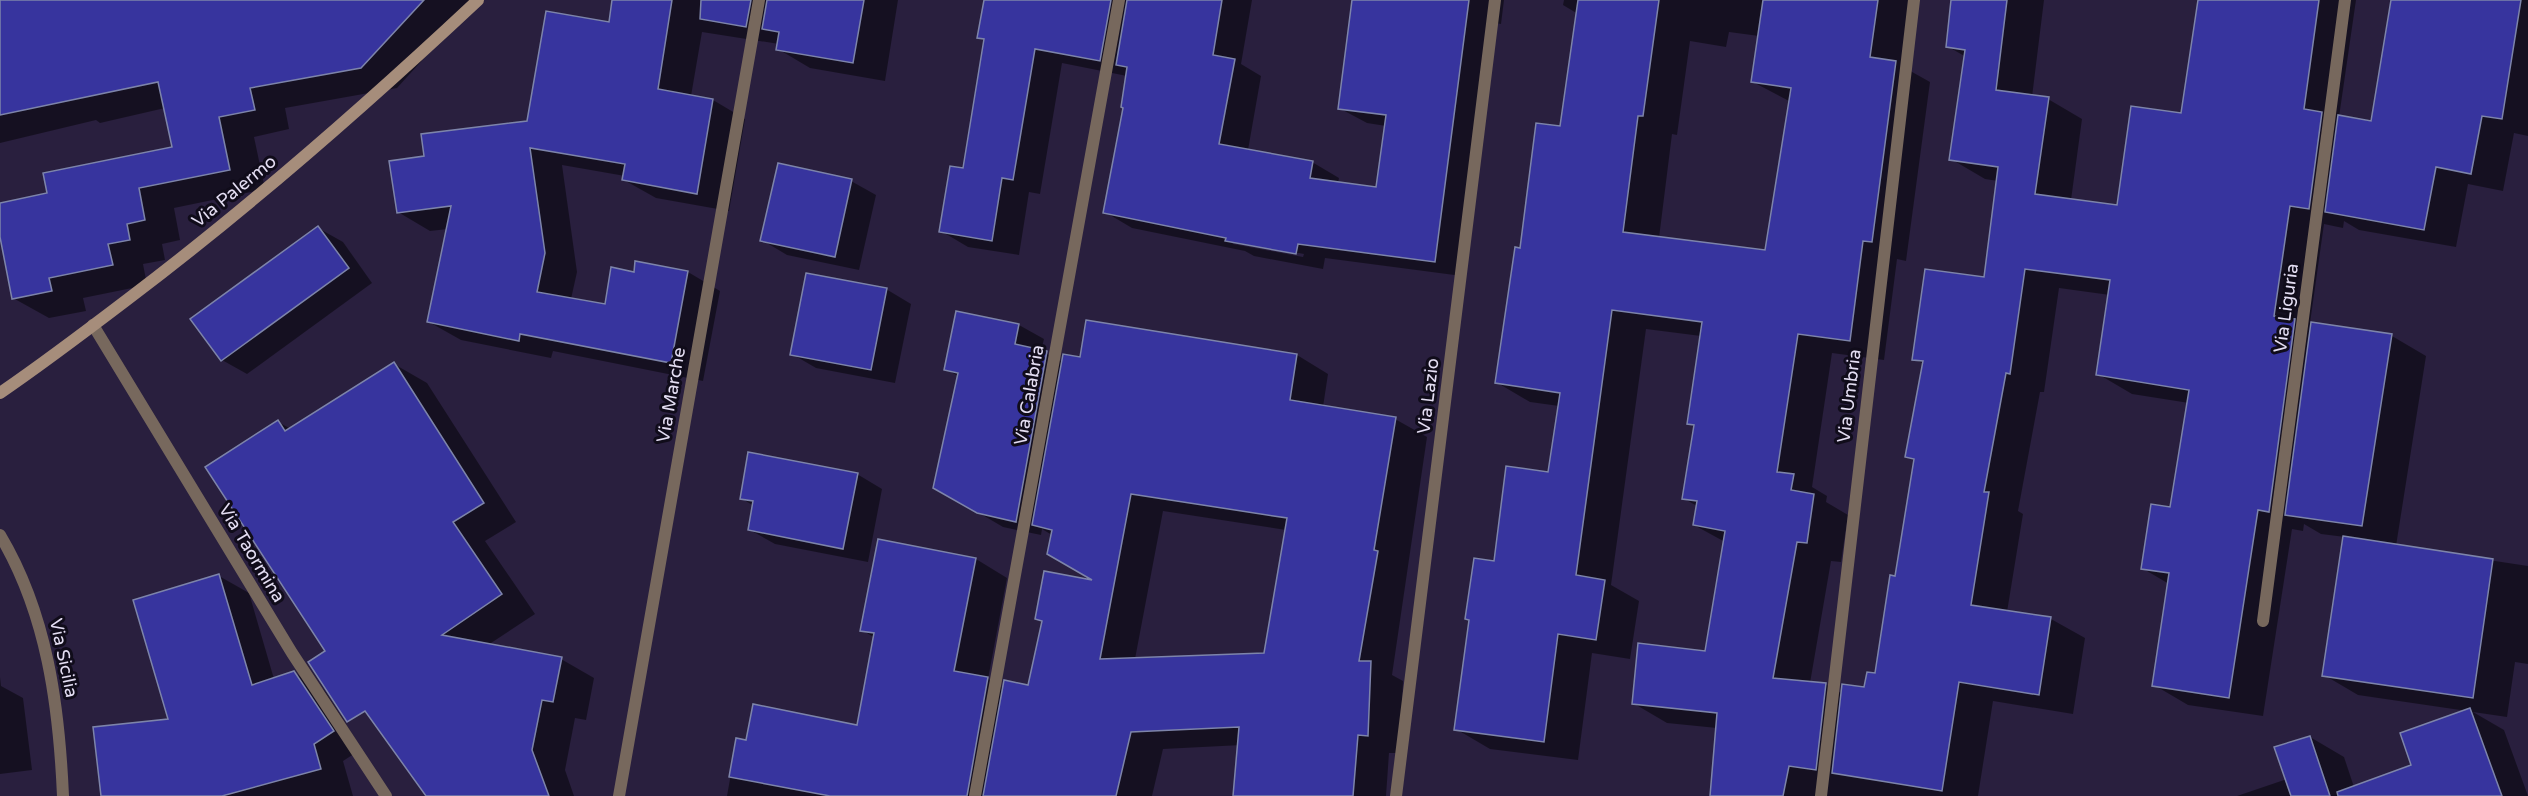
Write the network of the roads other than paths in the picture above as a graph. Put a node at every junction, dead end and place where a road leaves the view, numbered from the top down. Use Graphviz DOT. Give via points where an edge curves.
graph roads {
  1 [pos="478,0"];
  2 [pos="759,0"];
  3 [pos="1119,0"];
  4 [pos="1495,0"];
  5 [pos="1914,0"];
  6 [pos="2345,0"];
  7 [pos="93,326"];
  8 [pos="0,393"];
  9 [pos="0,534"];
  10 [pos="2263,621"];
  11 [pos="63,796"];
  12 [pos="386,796"];
  13 [pos="619,796"];
  14 [pos="975,796"];
  15 [pos="1396,796"];
  16 [pos="1821,796"];
  1 -- 7 [label="street, Via Palermo" via="312,150"];
  2 -- 13 [label="street, Via Marche"];
  3 -- 14 [label="street, Via Calabria"];
  4 -- 15 [label="street, Via Lazio"];
  5 -- 16 [label="street, Via Umbria"];
  6 -- 10 [label="street, Via Liguria"];
  7 -- 8 [label="street, Via Palermo"];
  7 -- 12 [label="street, Via Taormina" via="292,653"];
  9 -- 11 [label="street, Via Sicilia" via="28,591 44,639 55,697"];
}
